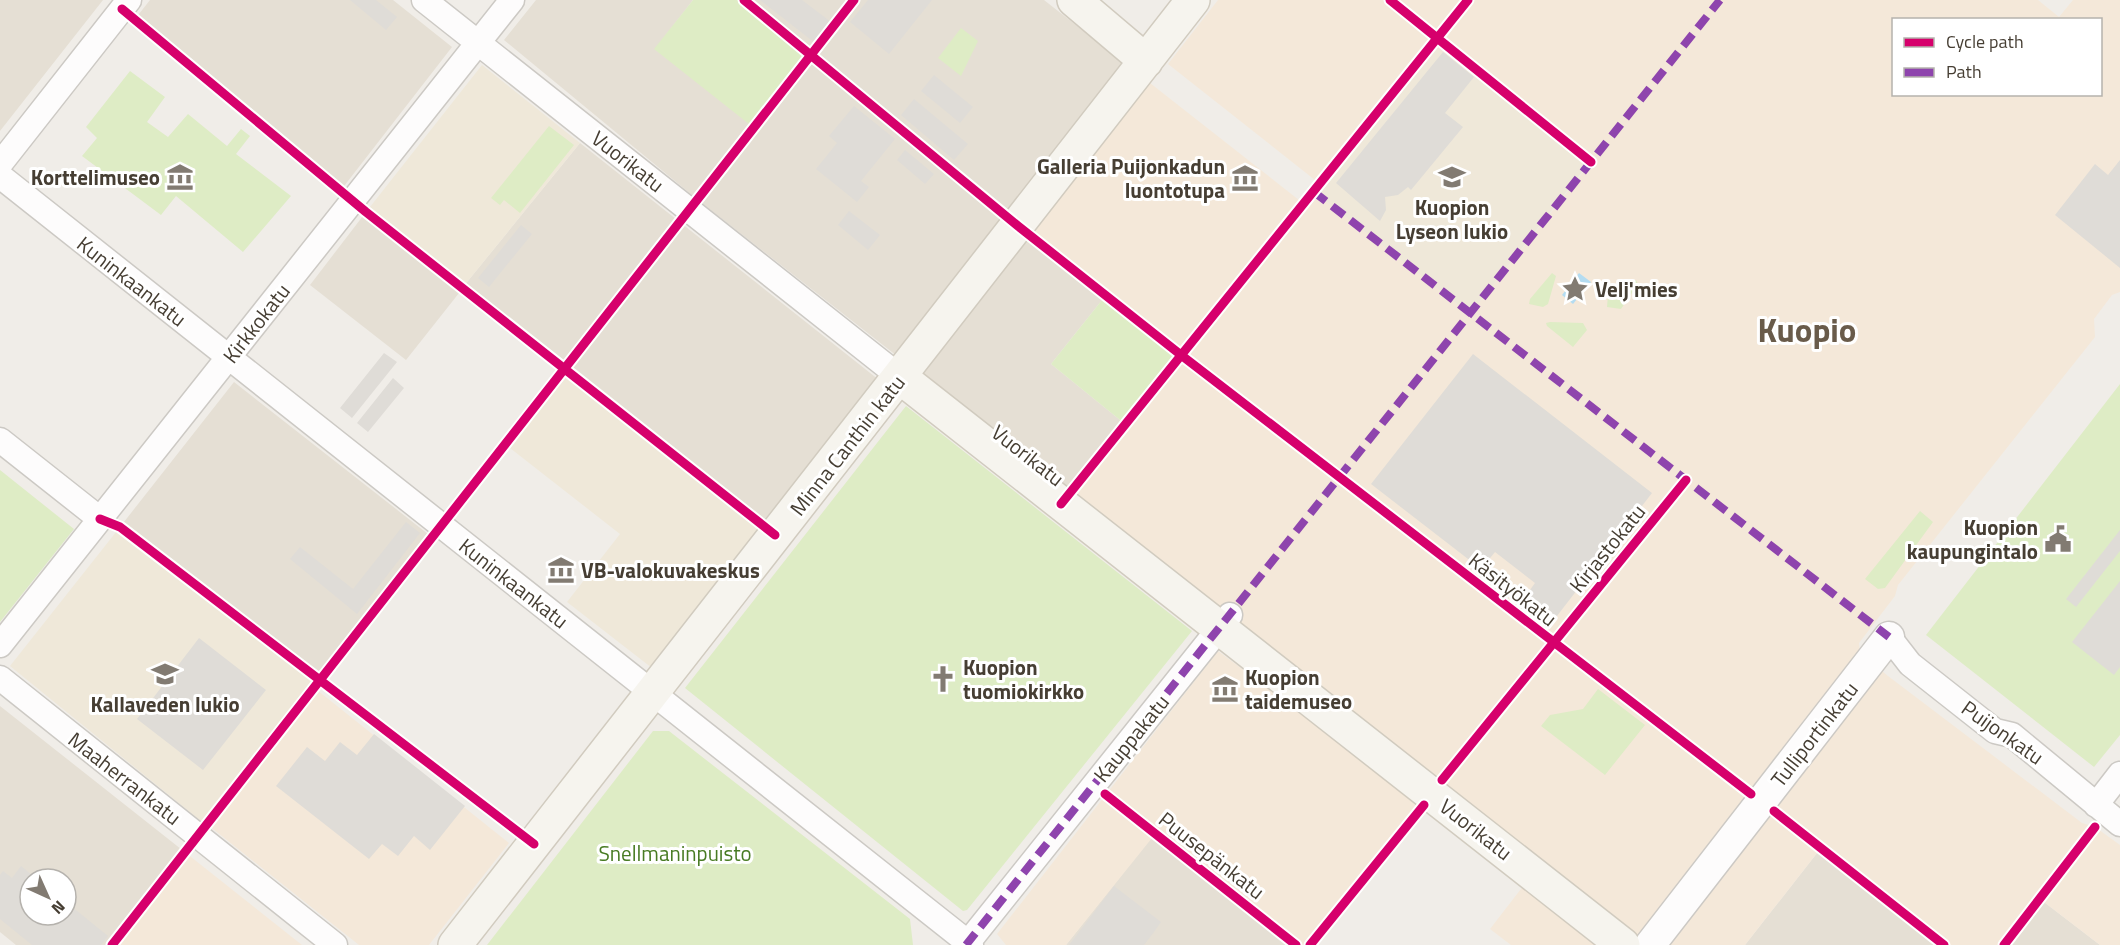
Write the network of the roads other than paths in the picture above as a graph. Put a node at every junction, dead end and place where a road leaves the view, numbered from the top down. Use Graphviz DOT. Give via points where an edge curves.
graph roads {
  1 [pos="424,0"];
  2 [pos="512,0"];
  3 [pos="1074,0"];
  4 [pos="1193,0"];
  5 [pos="121,3"];
  6 [pos="478,42"];
  7 [pos="1146,60"];
  8 [pos="0,164"];
  9 [pos="0,176"];
  10 [pos="229,357"];
  11 [pos="900,377"];
  12 [pos="0,440"];
  13 [pos="100,519"];
  14 [pos="1224,622"];
  15 [pos="1889,637"];
  16 [pos="0,645"];
  17 [pos="0,678"];
  18 [pos="653,693"];
  19 [pos="2120,774"];
  20 [pos="2096,805"];
  21 [pos="2120,824"];
  22 [pos="968,944"];
  23 [pos="335,945"];
  24 [pos="455,945"];
  25 [pos="1623,945"];
  26 [pos="1650,945"];
  1 -- 6 [label="street, Vuorikatu"];
  2 -- 6 [label="street, Kirkkokatu"];
  3 -- 7 [label="main road"];
  4 -- 7 [label="main road, Minna Canthin katu"];
  5 -- 8 [label="street"];
  6 -- 10 [label="street, Kirkkokatu"];
  6 -- 11 [label="street, Vuorikatu"];
  7 -- 11 [label="main road, Minna Canthin katu"];
  9 -- 10 [label="street, Kuninkaankatu"];
  10 -- 13 [label="street, Kirkkokatu"];
  10 -- 18 [label="street, Kuninkaankatu"];
  11 -- 14 [label="main road, Vuorikatu"];
  11 -- 18 [label="main road, Minna Canthin katu"];
  12 -- 13 [label="street"];
  13 -- 16 [label="street, Kirkkokatu"];
  14 -- 22 [label="street, Kauppakatu"];
  14 -- 25 [label="main road, Vuorikatu"];
  15 -- 20 [label="street, Puijonkatu" via="1910,664 1995,731 2012,735"];
  15 -- 26 [label="street, Tulliportinkatu"];
  17 -- 23 [label="street, Maaherrankatu"];
  18 -- 22 [label="street, Kuninkaankatu"];
  18 -- 24 [label="main road, Minna Canthin katu"];
  19 -- 20 [label="street"];
  20 -- 21 [label="street, Puijonkatu"];
}
